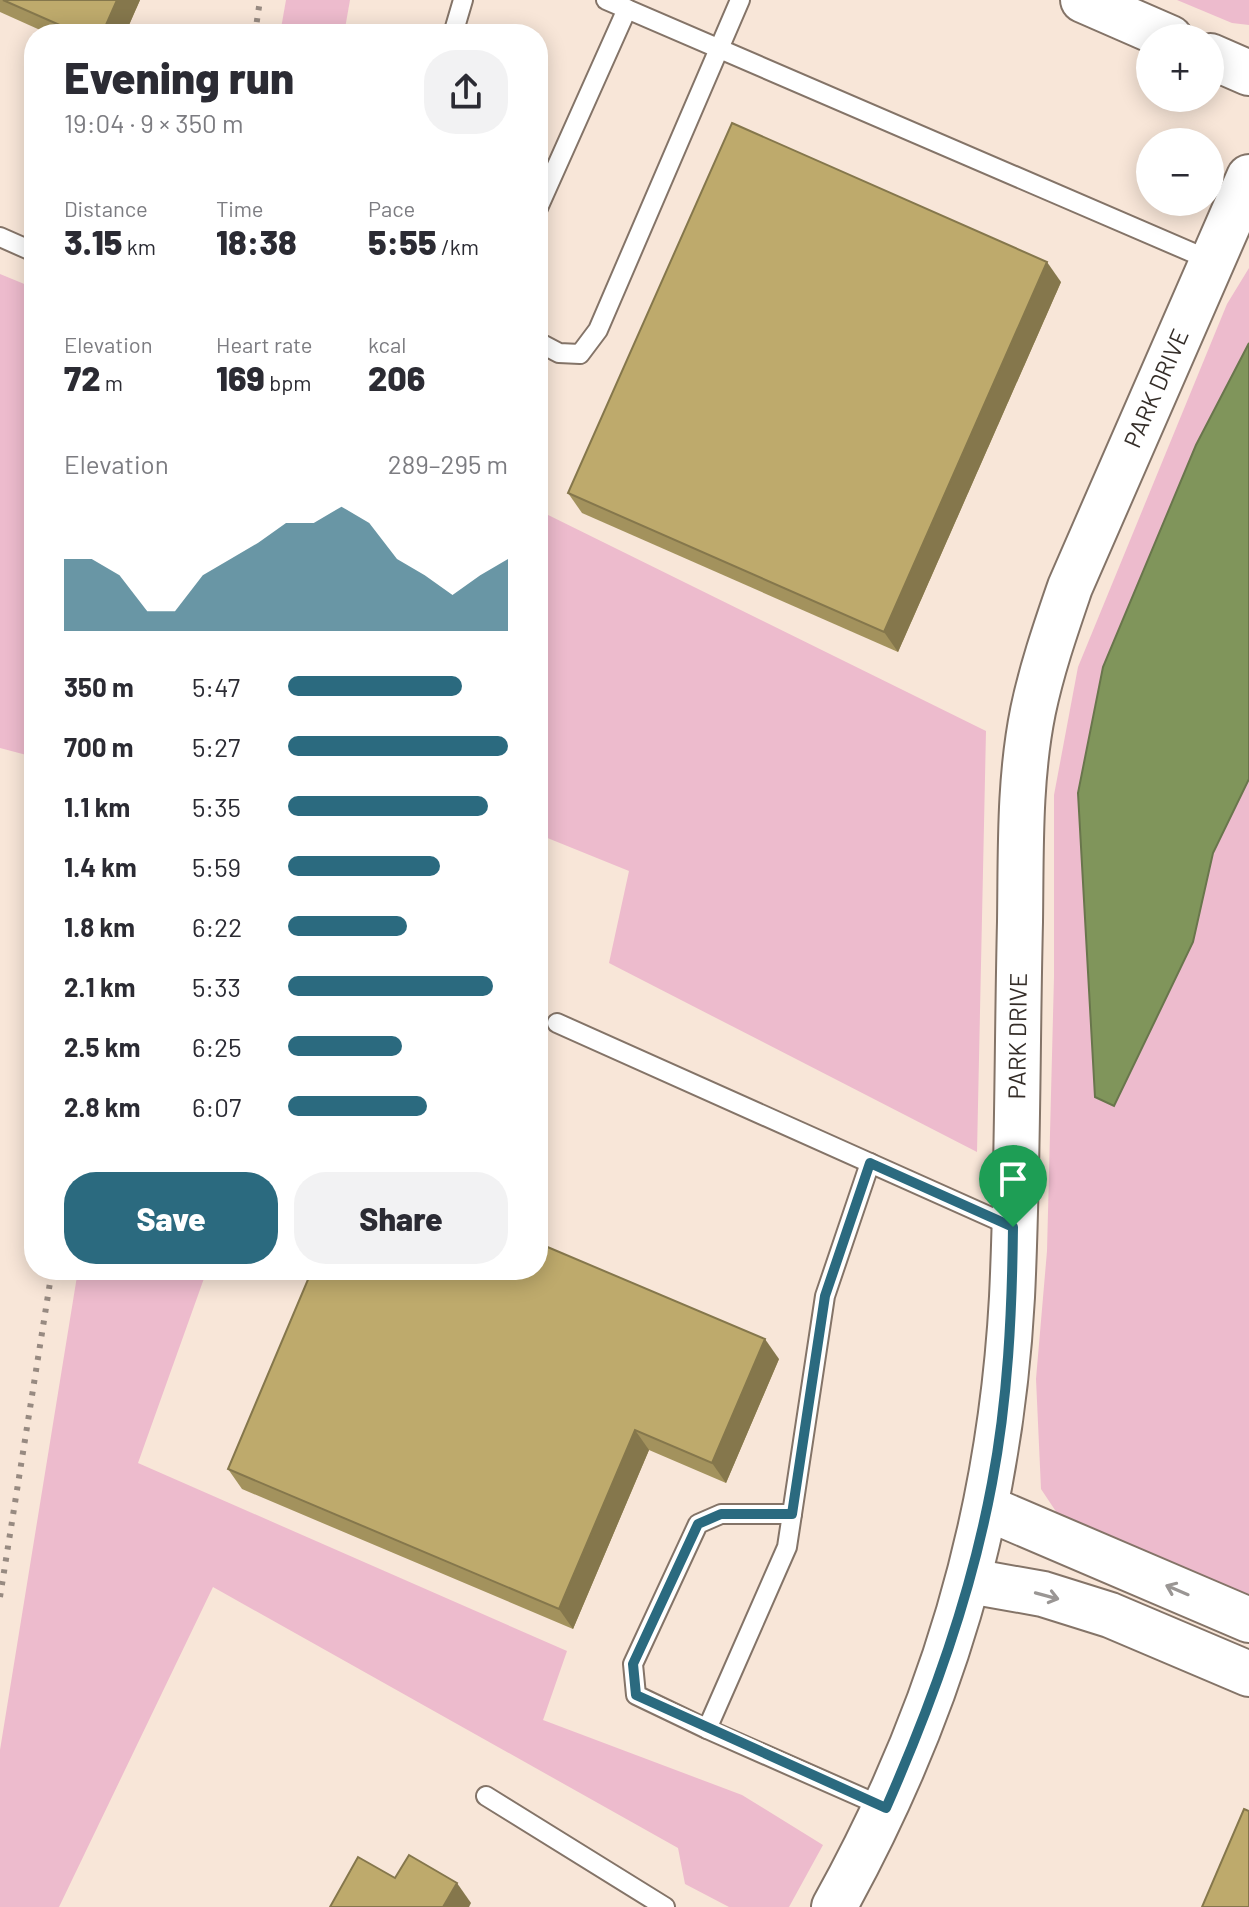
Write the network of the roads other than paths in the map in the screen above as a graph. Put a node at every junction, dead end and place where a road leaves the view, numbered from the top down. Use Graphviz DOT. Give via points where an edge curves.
graph roads {
  1 [pos="463,0"];
  2 [pos="606,0"];
  3 [pos="740,0"];
  4 [pos="1083,0"];
  5 [pos="627,9"];
  6 [pos="456,24"];
  7 [pos="1138,24"];
  8 [pos="718,48"];
  9 [pos="1224,62"];
  10 [pos="1249,73"];
  11 [pos="1249,177"];
  12 [pos="548,186"];
  13 [pos="0,237"];
  14 [pos="24,248"];
  15 [pos="1212,261"];
  16 [pos="548,347"];
  17 [pos="557,1023"];
  18 [pos="870,1163"];
  19 [pos="1013,1227"];
  20 [pos="987,1508"];
  21 [pos="792,1514"];
  22 [pos="970,1581"];
  23 [pos="1249,1620"];
  24 [pos="1249,1674"];
  25 [pos="707,1729"];
  26 [pos="486,1796"];
  27 [pos="886,1808"];
  28 [pos="665,1907"];
  29 [pos="834,1907"];
  1 -- 6 [label="lane"];
  2 -- 5 [label="lane"];
  3 -- 8 [label="lane"];
  4 -- 7 [label="street"];
  5 -- 8 [label="lane"];
  5 -- 12 [label="lane"];
  8 -- 15 [label="lane"];
  8 -- 16 [label="lane" via="598,330 580,354"];
  9 -- 10 [label="street"];
  11 -- 15 [label="street, PARK DRIVE"];
  13 -- 14 [label="lane"];
  15 -- 19 [label="street, PARK DRIVE" via="1070,587 1033,714 1022,802"];
  17 -- 18 [label="lane"];
  18 -- 19 [label="lane"];
  18 -- 21 [label="lane" via="825,1296"];
  19 -- 20 [label="street, PARK DRIVE" via="1006,1390"];
  20 -- 22 [label="street, PARK DRIVE"];
  23 -- 20 [label="street, one-way"];
  21 -- 25 [label="lane" via="787,1547"];
  21 -- 25 [label="lane" via="721,1514 698,1524 633,1664 636,1695"];
  22 -- 24 [label="street, one-way" via="1043,1594 1110,1615"];
  22 -- 27 [label="street, PARK DRIVE" via="920,1730"];
  25 -- 27 [label="lane"];
  26 -- 28 [label="lane"];
  27 -- 29 [label="street, PARK DRIVE"];
}
